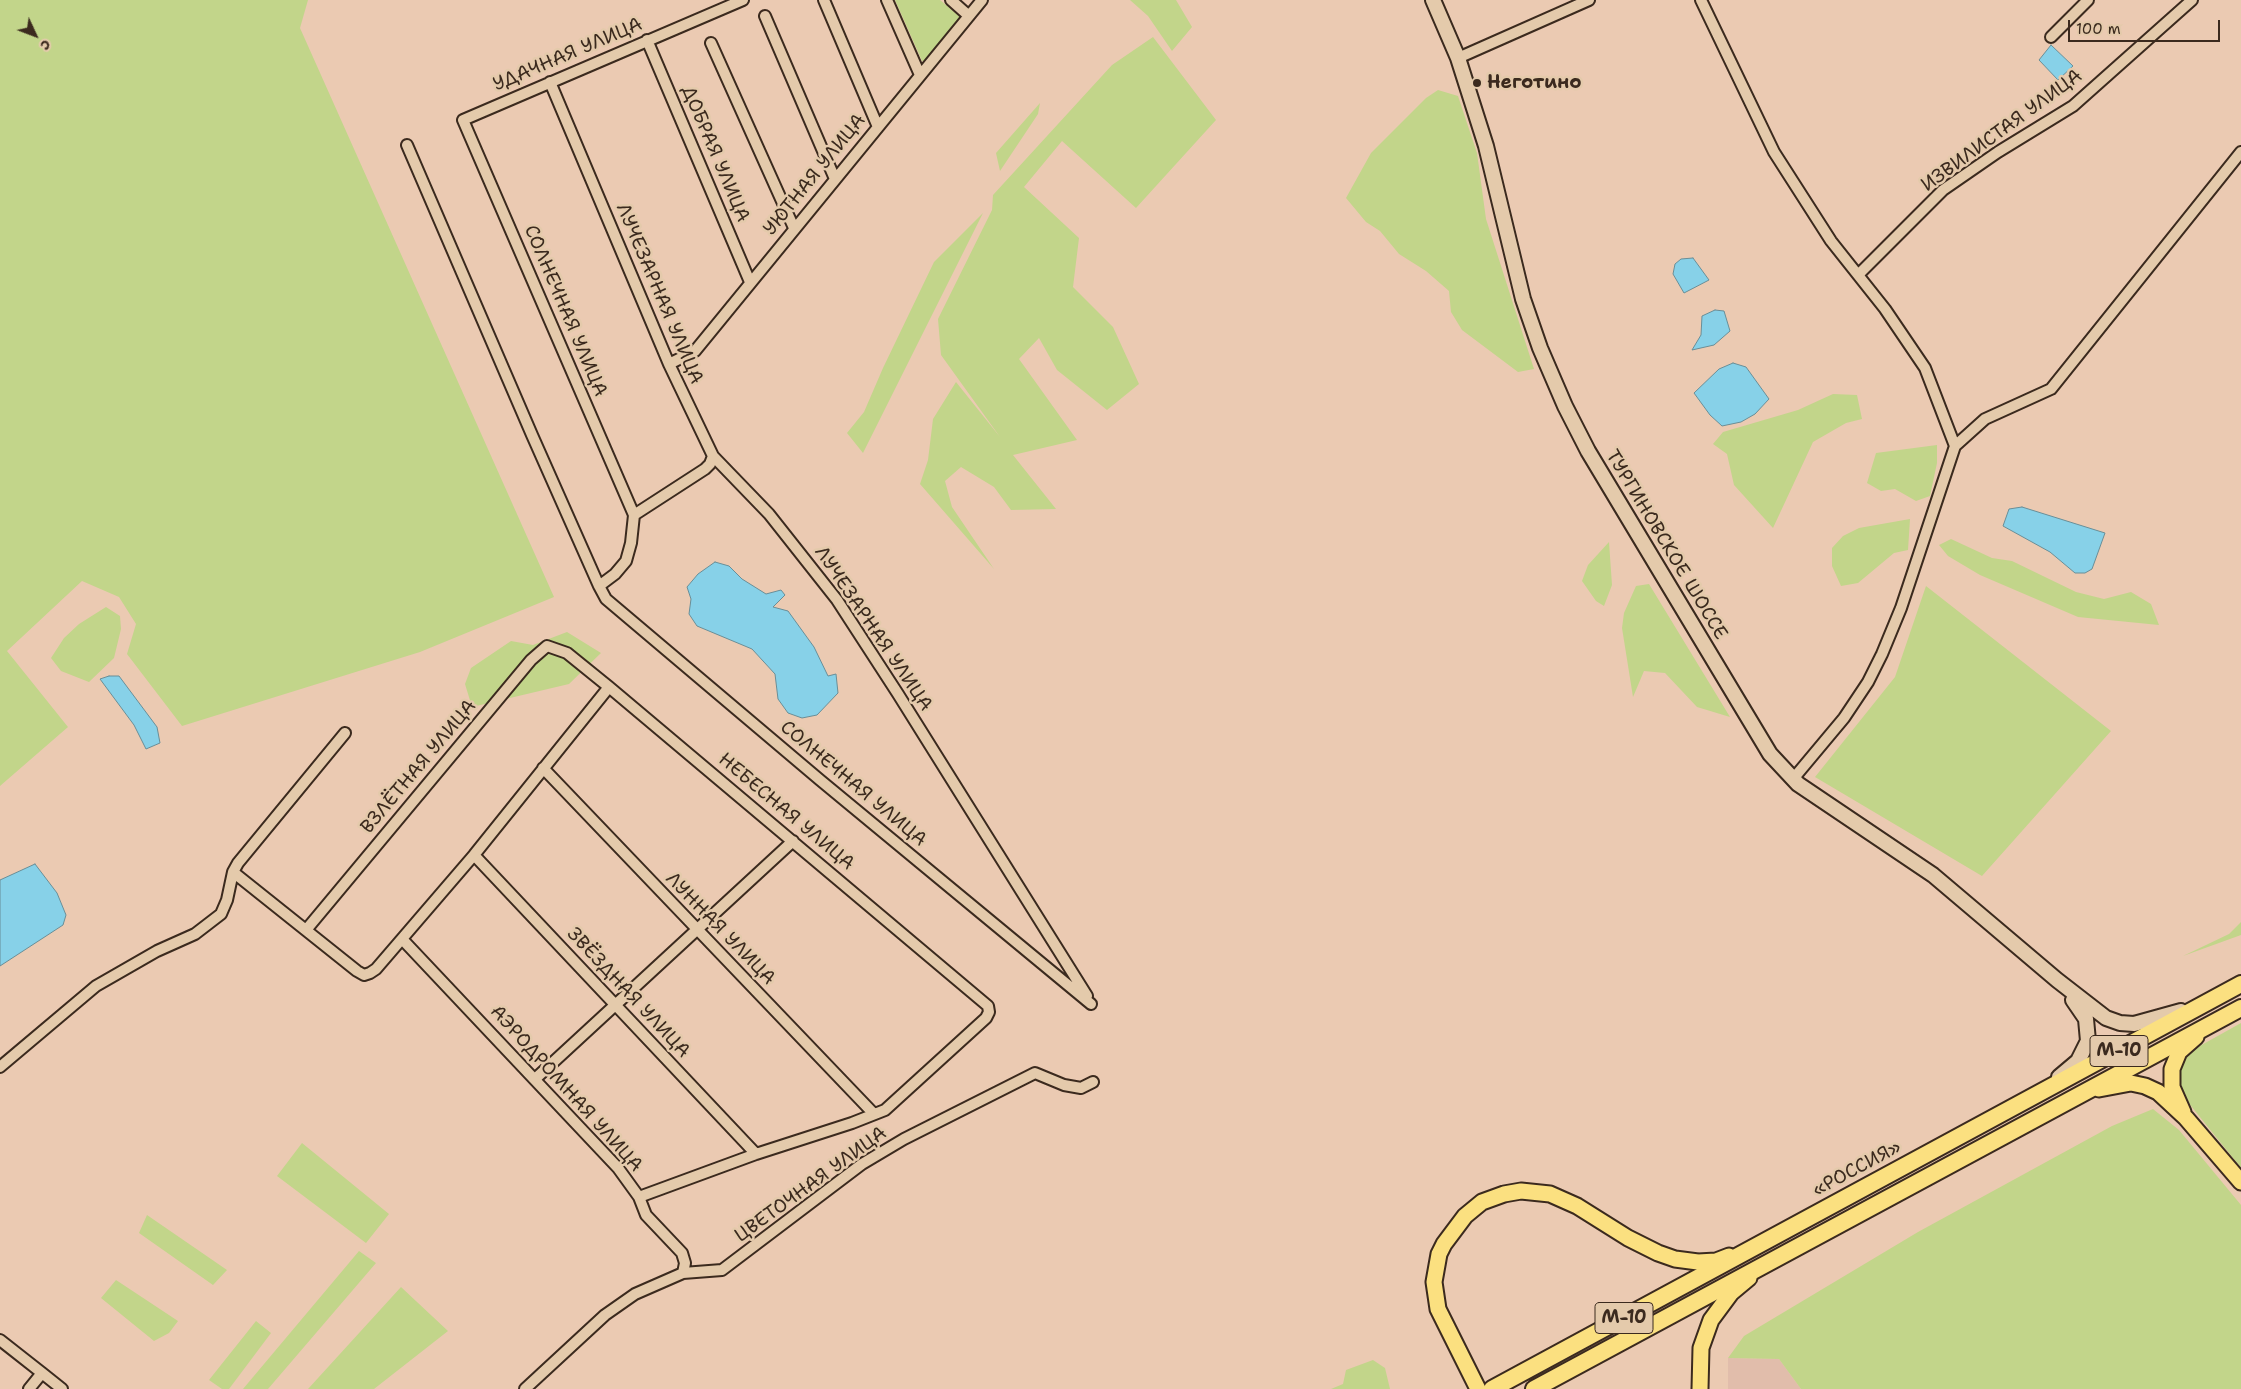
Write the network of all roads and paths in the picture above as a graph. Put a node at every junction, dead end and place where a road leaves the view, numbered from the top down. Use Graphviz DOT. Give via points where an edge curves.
graph roads {
  1 [pos="743,0"];
  2 [pos="824,0"];
  3 [pos="887,0"];
  4 [pos="951,0"];
  5 [pos="982,0"];
  6 [pos="1433,0"];
  7 [pos="1589,0"];
  8 [pos="1701,0"];
  9 [pos="2088,0"];
  10 [pos="2192,0"];
  11 [pos="765,16"];
  12 [pos="969,16"];
  13 [pos="2051,37"];
  14 [pos="647,40"];
  15 [pos="711,43"];
  16 [pos="1458,58"];
  17 [pos="920,75"];
  18 [pos="550,82"];
  19 [pos="463,120"];
  20 [pos="878,127"];
  21 [pos="407,145"];
  22 [pos="2241,152"];
  23 [pos="835,179"];
  24 [pos="794,228"];
  25 [pos="1858,275"];
  26 [pos="750,282"];
  27 [pos="669,364"];
  28 [pos="1955,446"];
  29 [pos="713,456"];
  30 [pos="634,515"];
  31 [pos="599,586"];
  32 [pos="567,653"];
  33 [pos="609,687"];
  34 [pos="345,733"];
  35 [pos="543,768"];
  36 [pos="1793,779"];
  37 [pos="793,841"];
  38 [pos="474,855"];
  39 [pos="233,872"];
  40 [pos="306,930"];
  41 [pos="696,930"];
  42 [pos="402,939"];
  43 [pos="2056,980"];
  44 [pos="2241,984"];
  45 [pos="616,1004"];
  46 [pos="1091,1004"];
  47 [pos="2204,1004"];
  48 [pos="2241,1008"];
  49 [pos="2214,1022"];
  50 [pos="0,1067"];
  51 [pos="535,1079"];
  52 [pos="1093,1082"];
  53 [pos="2081,1094"];
  54 [pos="2034,1097"];
  55 [pos="874,1114"];
  56 [pos="2186,1118"];
  57 [pos="756,1154"];
  58 [pos="2241,1182"];
  59 [pos="639,1197"];
  60 [pos="1756,1247"];
  61 [pos="1767,1264"];
  62 [pos="683,1273"];
  63 [pos="0,1340"];
  64 [pos="42,1373"];
  65 [pos="29,1389"];
  66 [pos="62,1389"];
  67 [pos="525,1389"];
  68 [pos="1478,1389"];
  69 [pos="1492,1389"];
  70 [pos="1534,1389"];
  71 [pos="1700,1389"];
  1 -- 14 [label="street, УДАЧНАЯ УЛИЦА"];
  2 -- 20 [label="street"];
  3 -- 17 [label="street"];
  4 -- 12 [label="street"];
  5 -- 12 [label="street, УЮТНАЯ УЛИЦА"];
  6 -- 16 [label="main road, ТУРГИНОВСКОЕ ШОССЕ"];
  7 -- 16 [label="street"];
  8 -- 25 [label="street" via="1774,152 1830,241"];
  9 -- 13 [label="street"];
  10 -- 25 [label="street, ИЗВИЛИСТАЯ УЛИЦА" via="2073,106 1943,190"];
  11 -- 23 [label="street"];
  12 -- 17 [label="street, УЮТНАЯ УЛИЦА"];
  14 -- 18 [label="street, УДАЧНАЯ УЛИЦА"];
  14 -- 26 [label="street, ДОБРАЯ УЛИЦА"];
  15 -- 24 [label="street"];
  16 -- 36 [label="main road, ТУРГИНОВСКОЕ ШОССЕ" via="1486,146 1522,299 1565,406 1588,451 1766,748"];
  17 -- 20 [label="street, УЮТНАЯ УЛИЦА"];
  18 -- 19 [label="street, УДАЧНАЯ УЛИЦА"];
  18 -- 27 [label="street, ЛУЧЕЗАРНАЯ УЛИЦА"];
  19 -- 30 [label="street, СОЛНЕЧНАЯ УЛИЦА"];
  20 -- 23 [label="street, УЮТНАЯ УЛИЦА"];
  21 -- 31 [label="street, СОЛНЕЧНАЯ УЛИЦА"];
  22 -- 28 [label="street" via="2051,389 1985,420"];
  23 -- 24 [label="street, УЮТНАЯ УЛИЦА"];
  24 -- 26 [label="street, УЮТНАЯ УЛИЦА"];
  25 -- 28 [label="street" via="1886,309 1925,368"];
  26 -- 27 [label="street, УЮТНАЯ УЛИЦА" via="696,351"];
  27 -- 29 [label="street, ЛУЧЕЗАРНАЯ УЛИЦА"];
  28 -- 36 [label="street" via="1901,608 1882,654 1844,718"];
  29 -- 30 [label="street" via="705,469"];
  29 -- 46 [label="street, ЛУЧЕЗАРНАЯ УЛИЦА" via="769,514 837,600"];
  30 -- 31 [label="street" via="626,561"];
  31 -- 46 [label="street, СОЛНЕЧНАЯ УЛИЦА" via="615,607"];
  32 -- 33 [label="street, НЕБЕСНАЯ УЛИЦА"];
  32 -- 40 [label="street, ВЗЛЁТНАЯ УЛИЦА" via="546,646 538,652"];
  33 -- 35 [label="street"];
  33 -- 37 [label="street, НЕБЕСНАЯ УЛИЦА"];
  34 -- 39 [label="street"];
  35 -- 38 [label="street"];
  35 -- 41 [label="street, ЛУННАЯ УЛИЦА"];
  36 -- 43 [label="main road, ТУРГИНОВСКОЕ ШОССЕ" via="1933,875"];
  37 -- 41 [label="street"];
  37 -- 55 [label="street, НЕБЕСНАЯ УЛИЦА" via="988,1006 986,1018 885,1110"];
  38 -- 42 [label="street"];
  38 -- 45 [label="street, ЗВЁЗДНАЯ УЛИЦА"];
  39 -- 40 [label="street"];
  39 -- 50 [label="street" via="221,914 206,927 96,986"];
  40 -- 42 [label="street" via="364,975 376,969"];
  41 -- 45 [label="street"];
  41 -- 55 [label="street, ЛУННАЯ УЛИЦА"];
  42 -- 51 [label="street, АЭРОДРОМНАЯ УЛИЦА"];
  43 -- 47 [label="main road, ТУРГИНОВСКОЕ ШОССЕ" via="2106,1018 2124,1024 2144,1023"];
  43 -- 54 [label="main road, ТУРГИНОВСКОЕ ШОССЕ" via="2083,1012 2088,1026 2088,1041 2078,1061"];
  44 -- 47 [label="highway, «РОССИЯ» / М-10"];
  45 -- 51 [label="street"];
  45 -- 57 [label="street, ЗВЁЗДНАЯ УЛИЦА"];
  47 -- 54 [label="highway, «РОССИЯ» / М-10"];
  48 -- 49 [label="highway, М-10"];
  49 -- 53 [label="highway, М-10"];
  49 -- 56 [label="main road" via="2182,1048 2173,1064 2172,1087"];
  51 -- 59 [label="street, АЭРОДРОМНАЯ УЛИЦА" via="618,1168"];
  52 -- 62 [label="street, ЦВЕТОЧНАЯ УЛИЦА" via="1081,1088 1035,1073 904,1139 862,1164 722,1270"];
  53 -- 56 [label="main road" via="2118,1084 2138,1084 2158,1092"];
  53 -- 61 [label="highway, М-10"];
  54 -- 60 [label="highway, «РОССИЯ» / М-10"];
  55 -- 57 [label="street"];
  56 -- 58 [label="main road"];
  57 -- 59 [label="street"];
  59 -- 62 [label="street, АЭРОДРОМНАЯ УЛИЦА" via="646,1215 682,1253"];
  60 -- 68 [label="main road" via="1716,1261 1676,1259 1645,1248 1577,1206 1550,1194 1521,1191 1482,1202 1456,1225 1439,1254 1434,1296 1453,1344"];
  60 -- 69 [label="highway, «РОССИЯ» / М-10"];
  61 -- 70 [label="highway, М-10"];
  61 -- 71 [label="main road" via="1731,1293 1710,1320 1701,1348"];
  62 -- 67 [label="street, ЦВЕТОЧНАЯ УЛИЦА" via="635,1294 605,1315"];
  63 -- 64 [label="street"];
  64 -- 65 [label="street"];
  64 -- 66 [label="street"];
}
